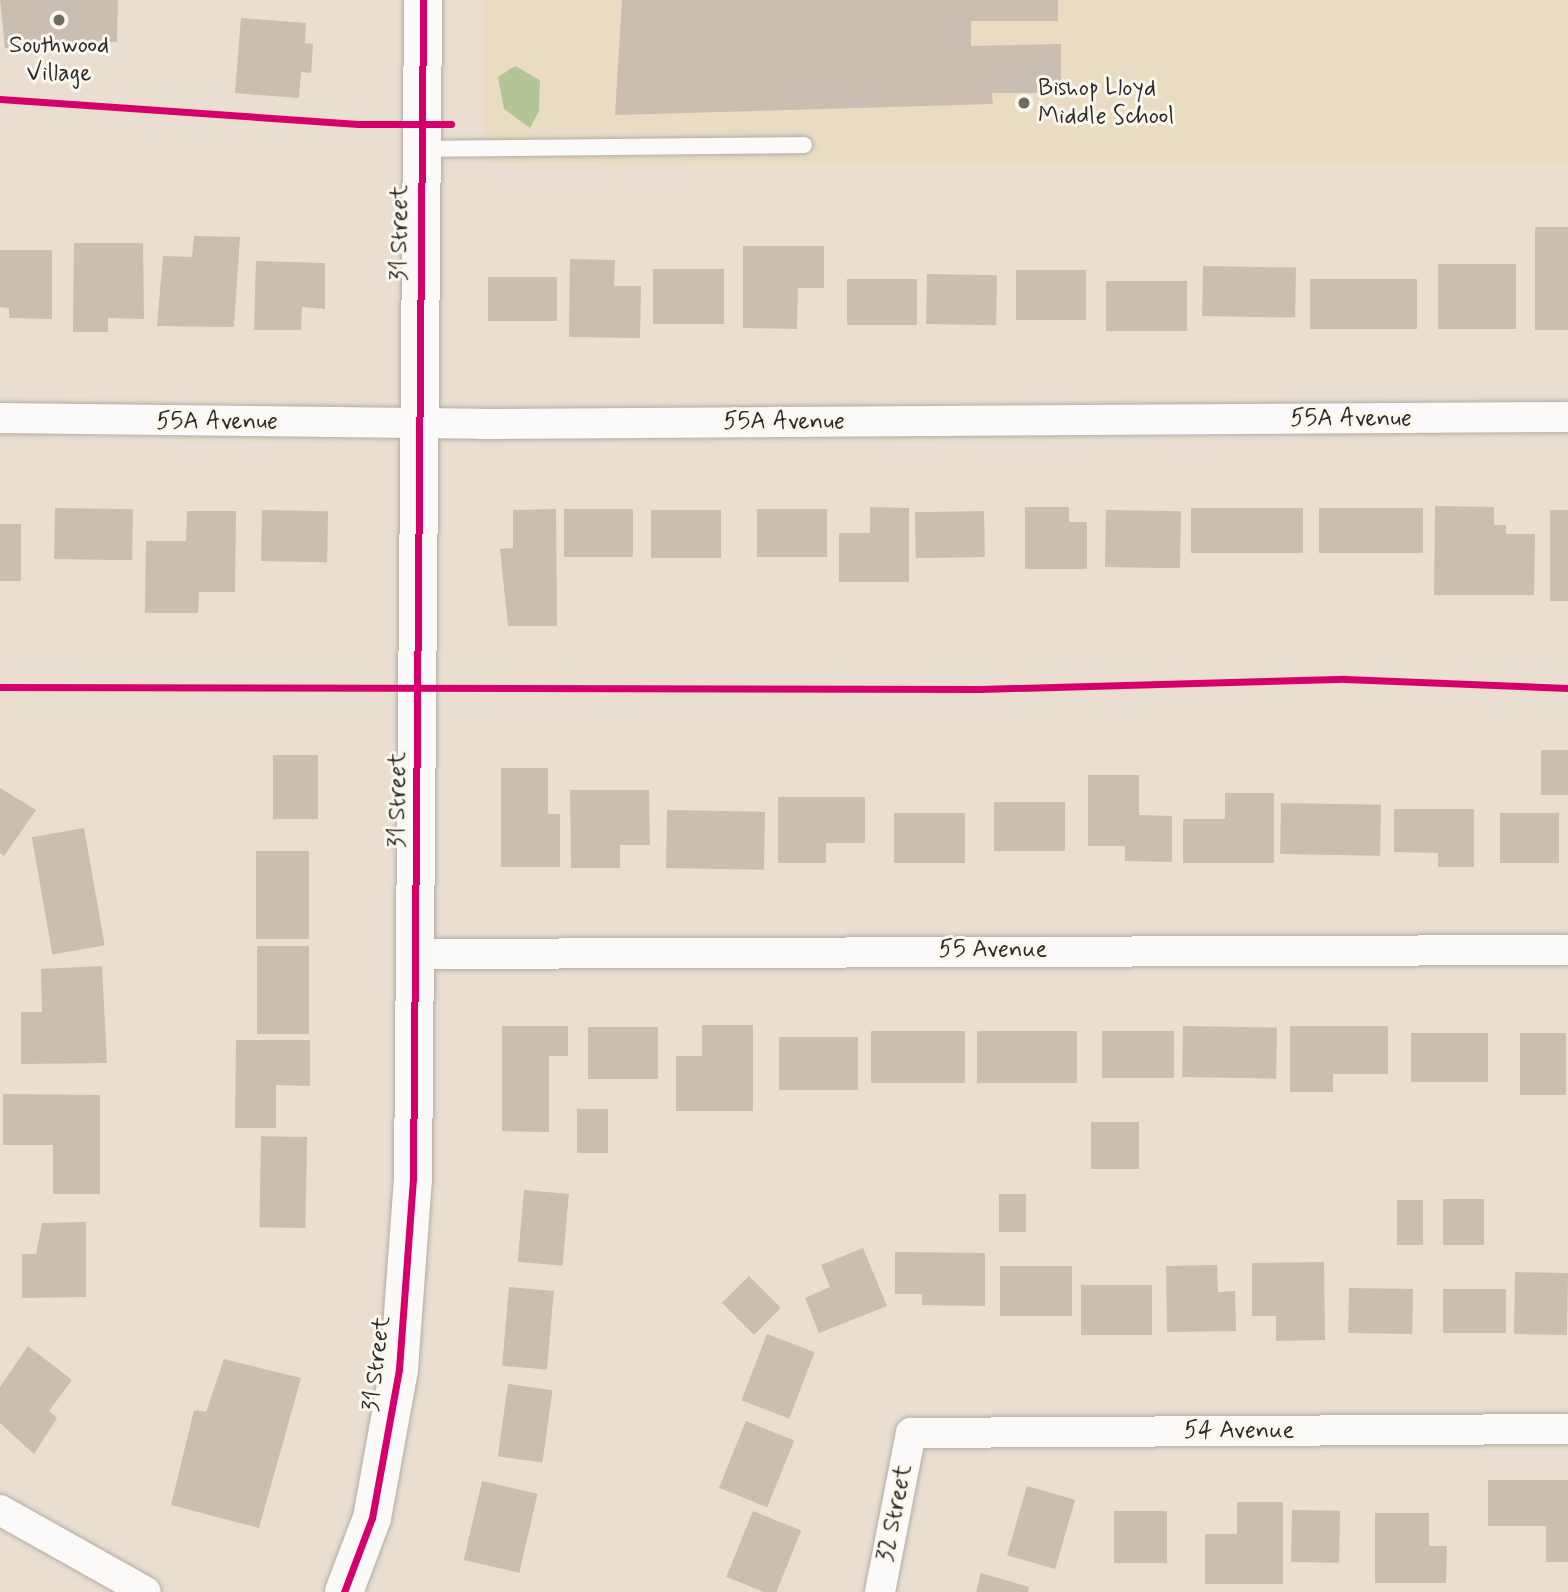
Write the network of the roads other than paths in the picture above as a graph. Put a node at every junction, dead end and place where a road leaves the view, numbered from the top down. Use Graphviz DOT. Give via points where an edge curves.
graph roads {
  1 [pos="423,0"];
  2 [pos="804,145"];
  3 [pos="419,149"];
  4 [pos="1568,417"];
  5 [pos="0,418"];
  6 [pos="417,424"];
  7 [pos="1568,950"];
  8 [pos="417,954"];
  9 [pos="1568,1429"];
  10 [pos="911,1433"];
  11 [pos="0,1510"];
  12 [pos="146,1592"];
  13 [pos="344,1592"];
  14 [pos="880,1592"];
  1 -- 3 [label="street, 31 Street"];
  2 -- 3 [label="lane"];
  3 -- 6 [label="street, 31 Street"];
  4 -- 6 [label="street, 55A Avenue"];
  5 -- 6 [label="street, 55A Avenue"];
  6 -- 8 [label="street, 31 Street"];
  7 -- 8 [label="street, 55 Avenue"];
  8 -- 13 [label="street, 31 Street" via="413,1179 399,1369 372,1518"];
  9 -- 10 [label="street, 54 Avenue"];
  10 -- 14 [label="street, 32 Street"];
  11 -- 12 [label="street"];
}
